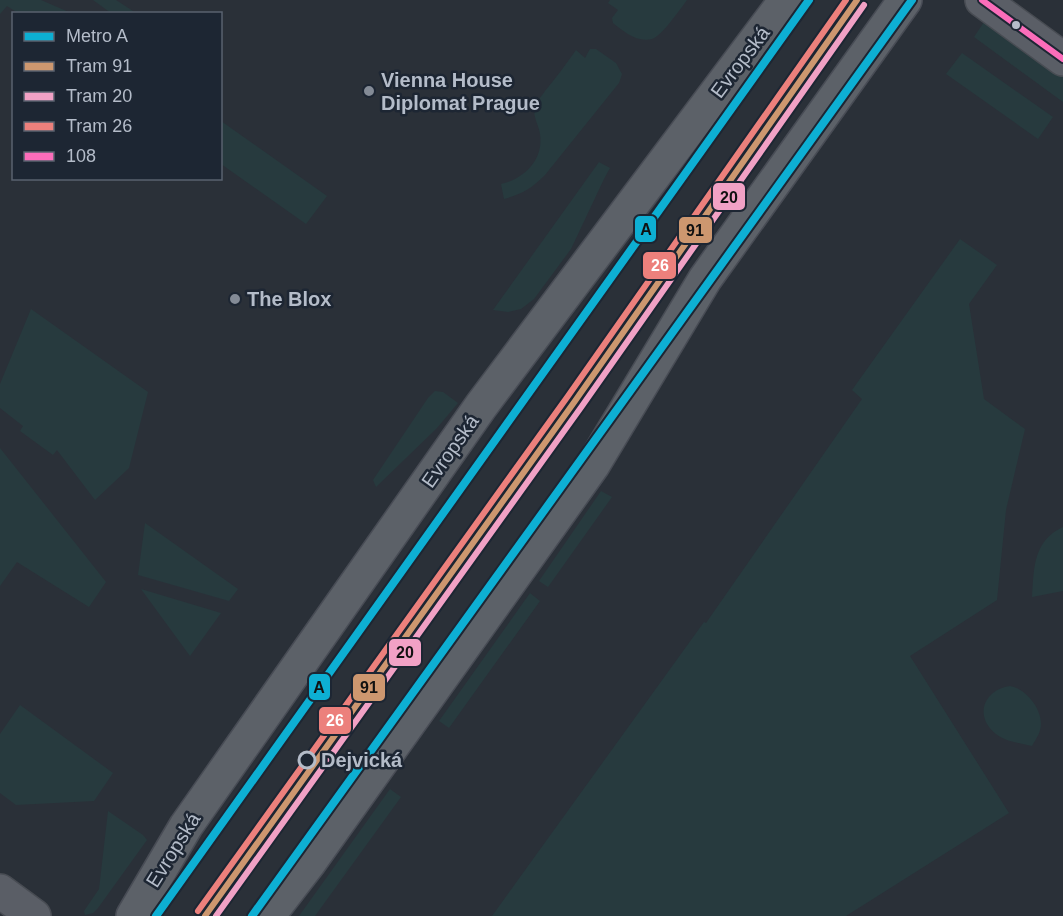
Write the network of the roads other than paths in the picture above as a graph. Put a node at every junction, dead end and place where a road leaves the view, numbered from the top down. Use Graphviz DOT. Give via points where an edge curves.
graph roads {
  1 [pos="786,0"];
  2 [pos="905,0"];
  3 [pos="982,0"];
  4 [pos="1063,59"];
  5 [pos="0,891"];
  6 [pos="34,916"];
  7 [pos="133,916"];
  8 [pos="268,916"];
  1 -- 7 [label="main road, Evropská" via="482,406 186,826"];
  2 -- 8 [label="main road" via="705,279 593,465"];
  3 -- 4 [label="street"];
  5 -- 6 [label="street"];
}
